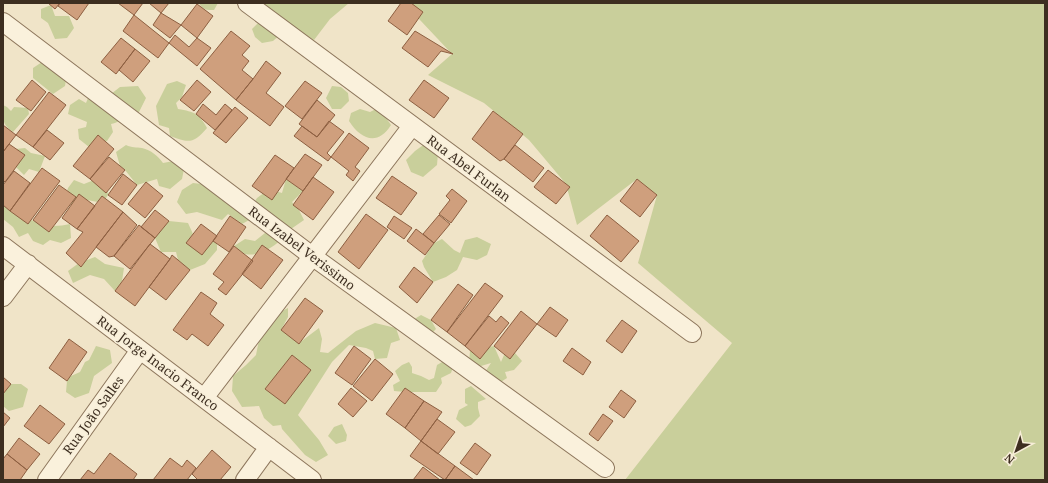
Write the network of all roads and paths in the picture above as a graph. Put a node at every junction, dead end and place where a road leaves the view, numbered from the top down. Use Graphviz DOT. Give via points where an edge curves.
graph roads {
  1 [pos="247,3"];
  2 [pos="3,22"];
  3 [pos="412,126"];
  4 [pos="3,246"];
  5 [pos="312,256"];
  6 [pos="28,264"];
  7 [pos="3,297"];
  8 [pos="692,333"];
  9 [pos="140,350"];
  10 [pos="204,398"];
  11 [pos="269,447"];
  12 [pos="605,468"];
  13 [pos="47,480"];
  14 [pos="245,480"];
  15 [pos="312,480"];
  1 -- 3 [label="street, Rua Abel Furlan"];
  2 -- 5 [label="street, Rua Izabel Verissimo"];
  3 -- 5 [label="street"];
  3 -- 8 [label="street, Rua Abel Furlan"];
  4 -- 6 [label="street, Rua Jorge Inacio Franco"];
  5 -- 10 [label="street"];
  5 -- 12 [label="street, Rua Izabel Verissimo"];
  6 -- 7 [label="street"];
  6 -- 9 [label="street, Rua Jorge Inacio Franco"];
  9 -- 10 [label="street, Rua Jorge Inacio Franco"];
  9 -- 13 [label="street, Rua João Salles"];
  10 -- 11 [label="street, Rua Jorge Inacio Franco"];
  11 -- 14 [label="street"];
  11 -- 15 [label="street, Rua Jorge Inacio Franco"];
}
